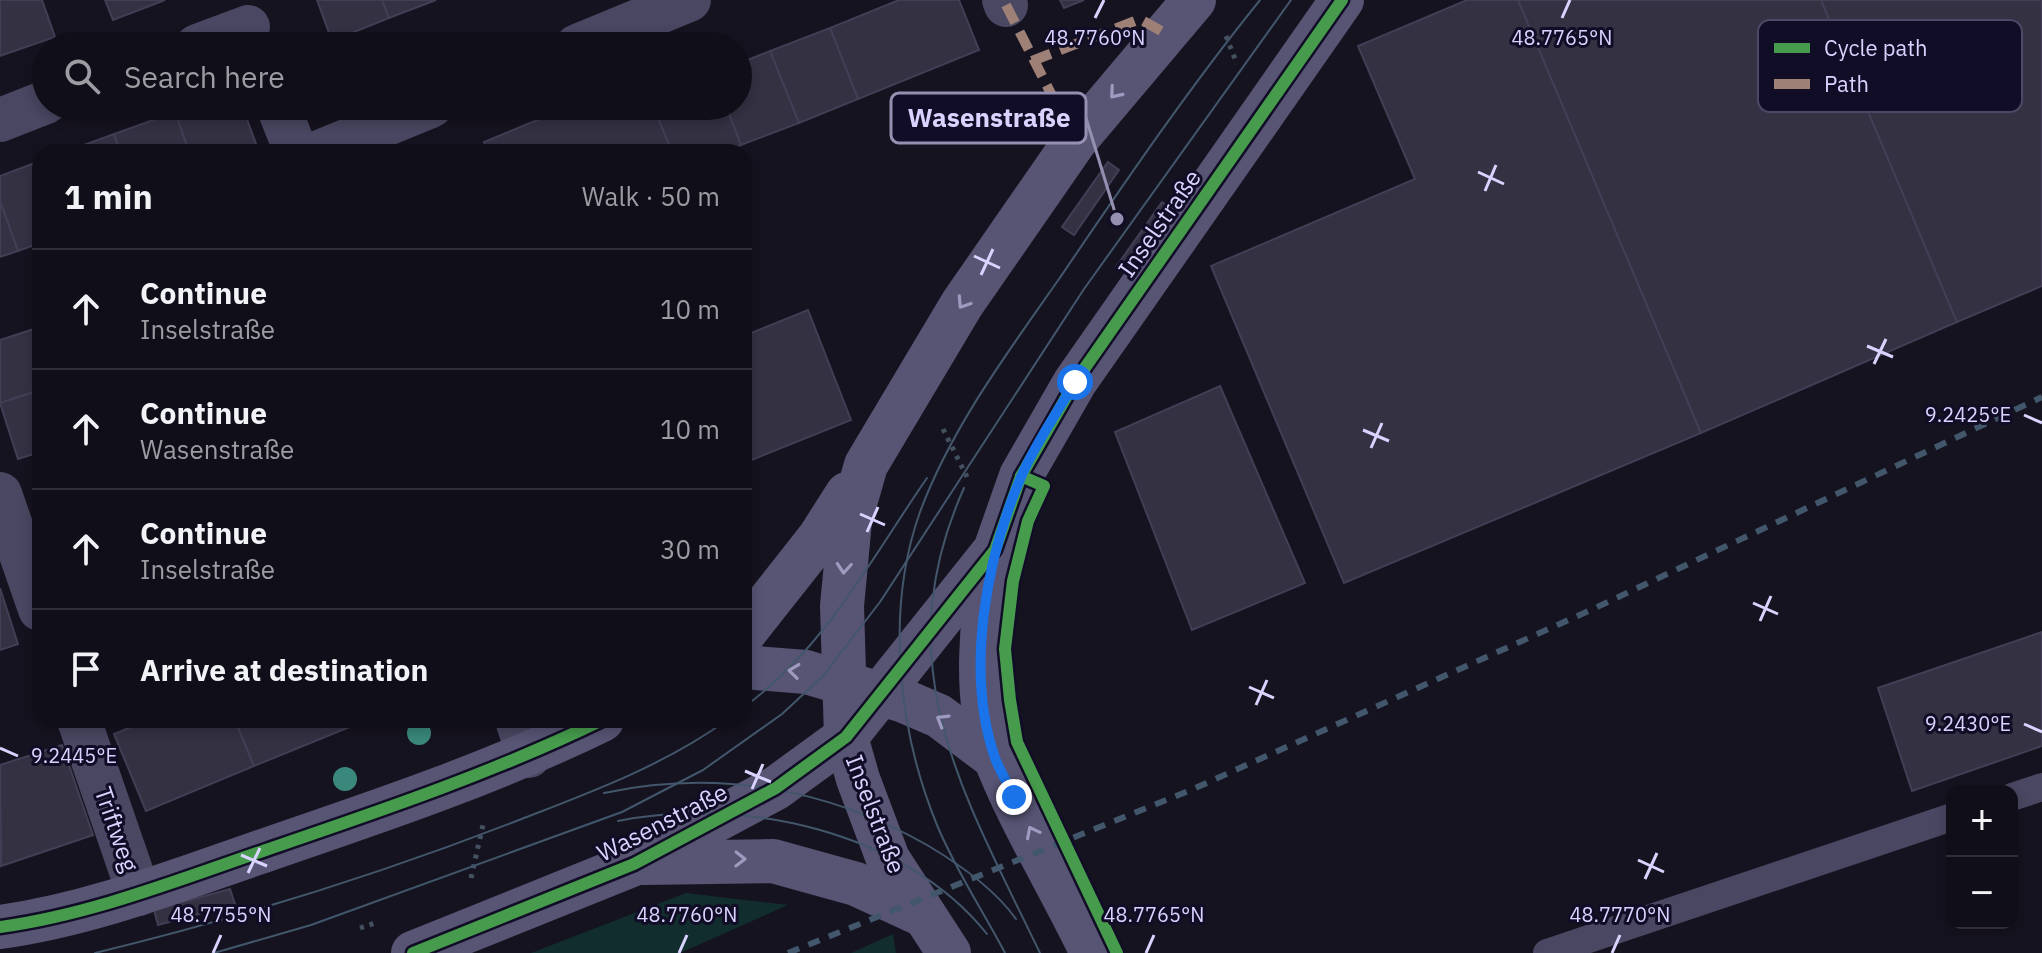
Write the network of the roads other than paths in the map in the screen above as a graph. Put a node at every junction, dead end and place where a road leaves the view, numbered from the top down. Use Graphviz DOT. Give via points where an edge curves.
graph roads {
  1 [pos="689,0"];
  2 [pos="1194,0"];
  3 [pos="1342,0"];
  4 [pos="611,32"];
  5 [pos="32,107"];
  6 [pos="0,120"];
  7 [pos="283,120"];
  8 [pos="397,120"];
  9 [pos="293,144"];
  10 [pos="338,144"];
  11 [pos="866,465"];
  12 [pos="1021,476"];
  13 [pos="0,494"];
  14 [pos="995,550"];
  15 [pos="32,586"];
  16 [pos="752,623"];
  17 [pos="752,667"];
  18 [pos="843,681"];
  19 [pos="883,694"];
  20 [pos="82,728"];
  21 [pos="567,728"];
  22 [pos="846,737"];
  23 [pos="523,738"];
  24 [pos="995,758"];
  25 [pos="2042,787"];
  26 [pos="2018,795"];
  27 [pos="1946,819"];
  28 [pos="634,864"];
  29 [pos="139,894"];
  30 [pos="923,915"];
  31 [pos="0,927"];
  32 [pos="413,953"];
  33 [pos="949,953"];
  34 [pos="1092,953"];
  35 [pos="1547,953"];
  1 -- 4 [label="street"];
  2 -- 11 [label="street, Inselstraße, one-way" via="1075,141 962,304"];
  3 -- 12 [label="street, Inselstraße" via="1075,382"];
  5 -- 6 [label="street"];
  7 -- 9 [label="street"];
  8 -- 10 [label="street"];
  11 -- 16 [label="street" via="819,538"];
  11 -- 18 [label="street, Inselstraße, one-way" via="844,561"];
  12 -- 14 [label="street, Wasenstraße"];
  13 -- 15 [label="street"];
  14 -- 19 [label="street, Wasenstraße"];
  14 -- 24 [label="street" via="982,631"];
  18 -- 17 [label="street, one-way" via="790,669"];
  18 -- 19 [label="street"];
  18 -- 22 [label="street, Inselstraße"];
  19 -- 22 [label="street, Wasenstraße"];
  24 -- 19 [label="street, one-way" via="939,716"];
  20 -- 29 [label="street, Triftweg"];
  21 -- 23 [label="street"];
  22 -- 28 [label="street, Wasenstraße" via="776,788"];
  22 -- 30 [label="street, Inselstraße" via="888,859"];
  23 -- 29 [label="street" via="435,792"];
  34 -- 24 [label="street, one-way"];
  25 -- 26 [label="lane"];
  27 -- 35 [label="lane"];
  28 -- 30 [label="street, Inselstraße, one-way" via="773,861 856,884"];
  28 -- 32 [label="street, Wasenstraße"];
  29 -- 31 [label="street" via="43,921"];
  30 -- 33 [label="street, Inselstraße"];
}
